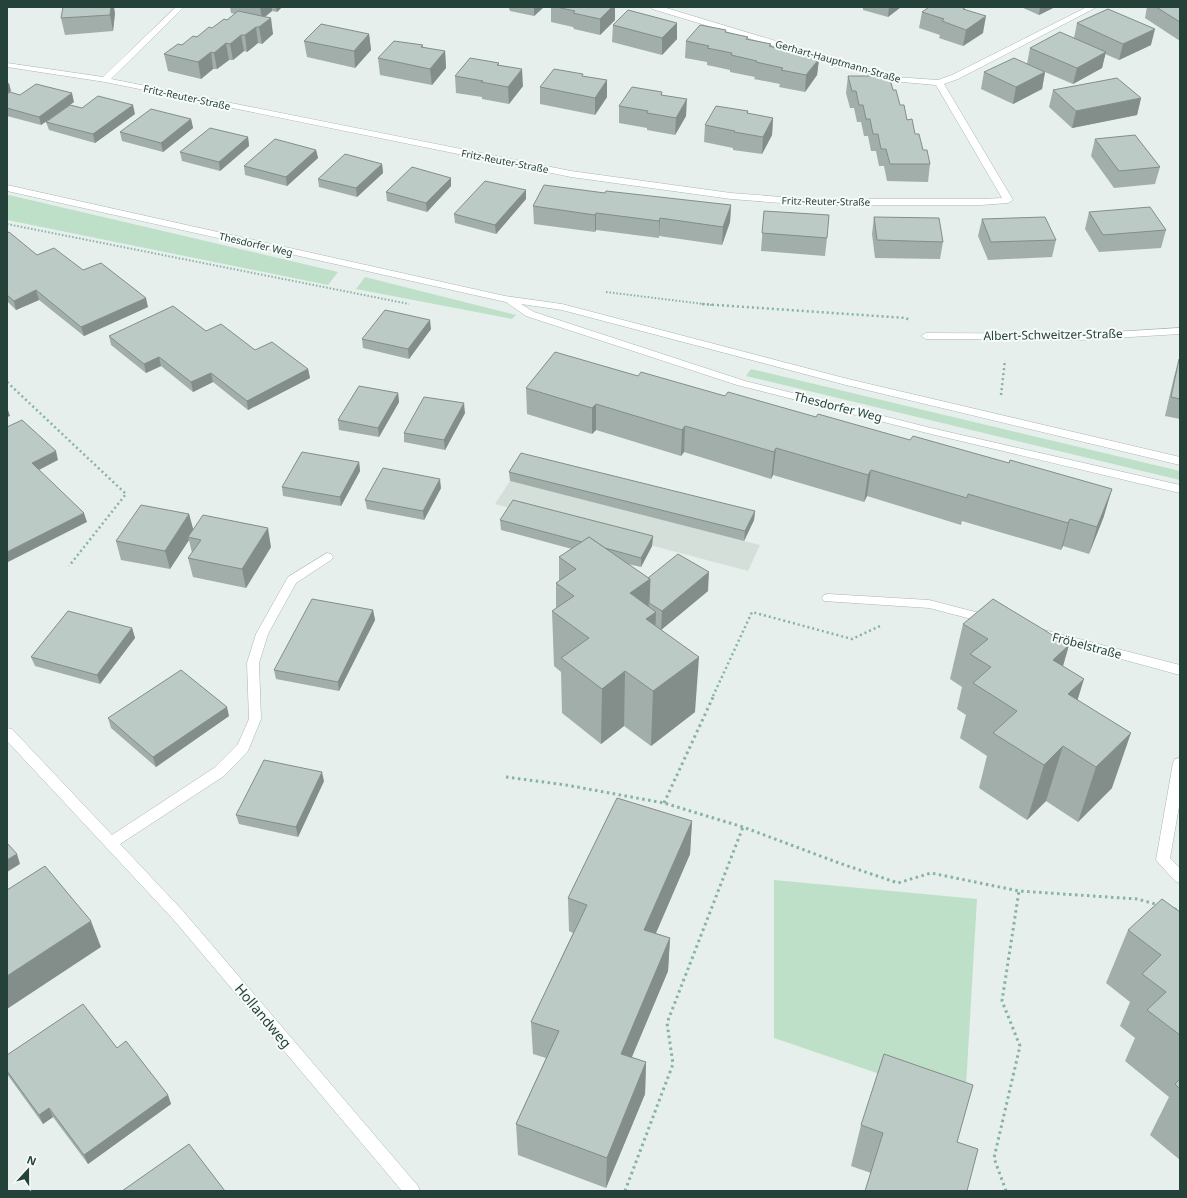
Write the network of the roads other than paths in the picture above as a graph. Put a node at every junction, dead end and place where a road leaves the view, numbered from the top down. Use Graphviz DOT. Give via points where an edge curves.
graph roads {
  1 [pos="180,7"];
  2 [pos="655,7"];
  3 [pos="1094,7"];
  4 [pos="7,65"];
  5 [pos="105,80"];
  6 [pos="939,83"];
  7 [pos="7,188"];
  8 [pos="505,299"];
  9 [pos="1180,331"];
  10 [pos="926,336"];
  11 [pos="1180,461"];
  12 [pos="1180,489"];
  13 [pos="327,556"];
  14 [pos="828,598"];
  15 [pos="998,622"];
  16 [pos="1036,632"];
  17 [pos="1180,670"];
  18 [pos="7,733"];
  19 [pos="1180,763"];
  20 [pos="111,843"];
  21 [pos="1180,877"];
  22 [pos="412,1191"];
  1 -- 5 [label="street"];
  2 -- 6 [label="street, Gerhart-Hauptmann-Straße" via="894,79"];
  3 -- 6 [label="street" via="955,78"];
  4 -- 5 [label="street, Fritz-Reuter-Straße"];
  5 -- 6 [label="street, Fritz-Reuter-Straße" via="571,174 731,196 807,202 1008,200"];
  7 -- 8 [label="street, Thesdorfer Weg"];
  8 -- 11 [label="street, Thesdorfer Weg" via="562,307 846,382"];
  8 -- 12 [label="street, Thesdorfer Weg" via="530,314 741,383 931,431"];
  9 -- 10 [label="street, Albert-Schweitzer-Straße" via="1080,337"];
  13 -- 20 [label="street" via="292,580 262,634 253,663 255,719 243,747 219,772"];
  14 -- 15 [label="street" via="930,604"];
  16 -- 17 [label="street, Fröbelstraße"];
  18 -- 20 [label="street, Hollandweg"];
  19 -- 21 [label="street" via="1163,860"];
  20 -- 22 [label="street, Hollandweg" via="178,915"];
}
